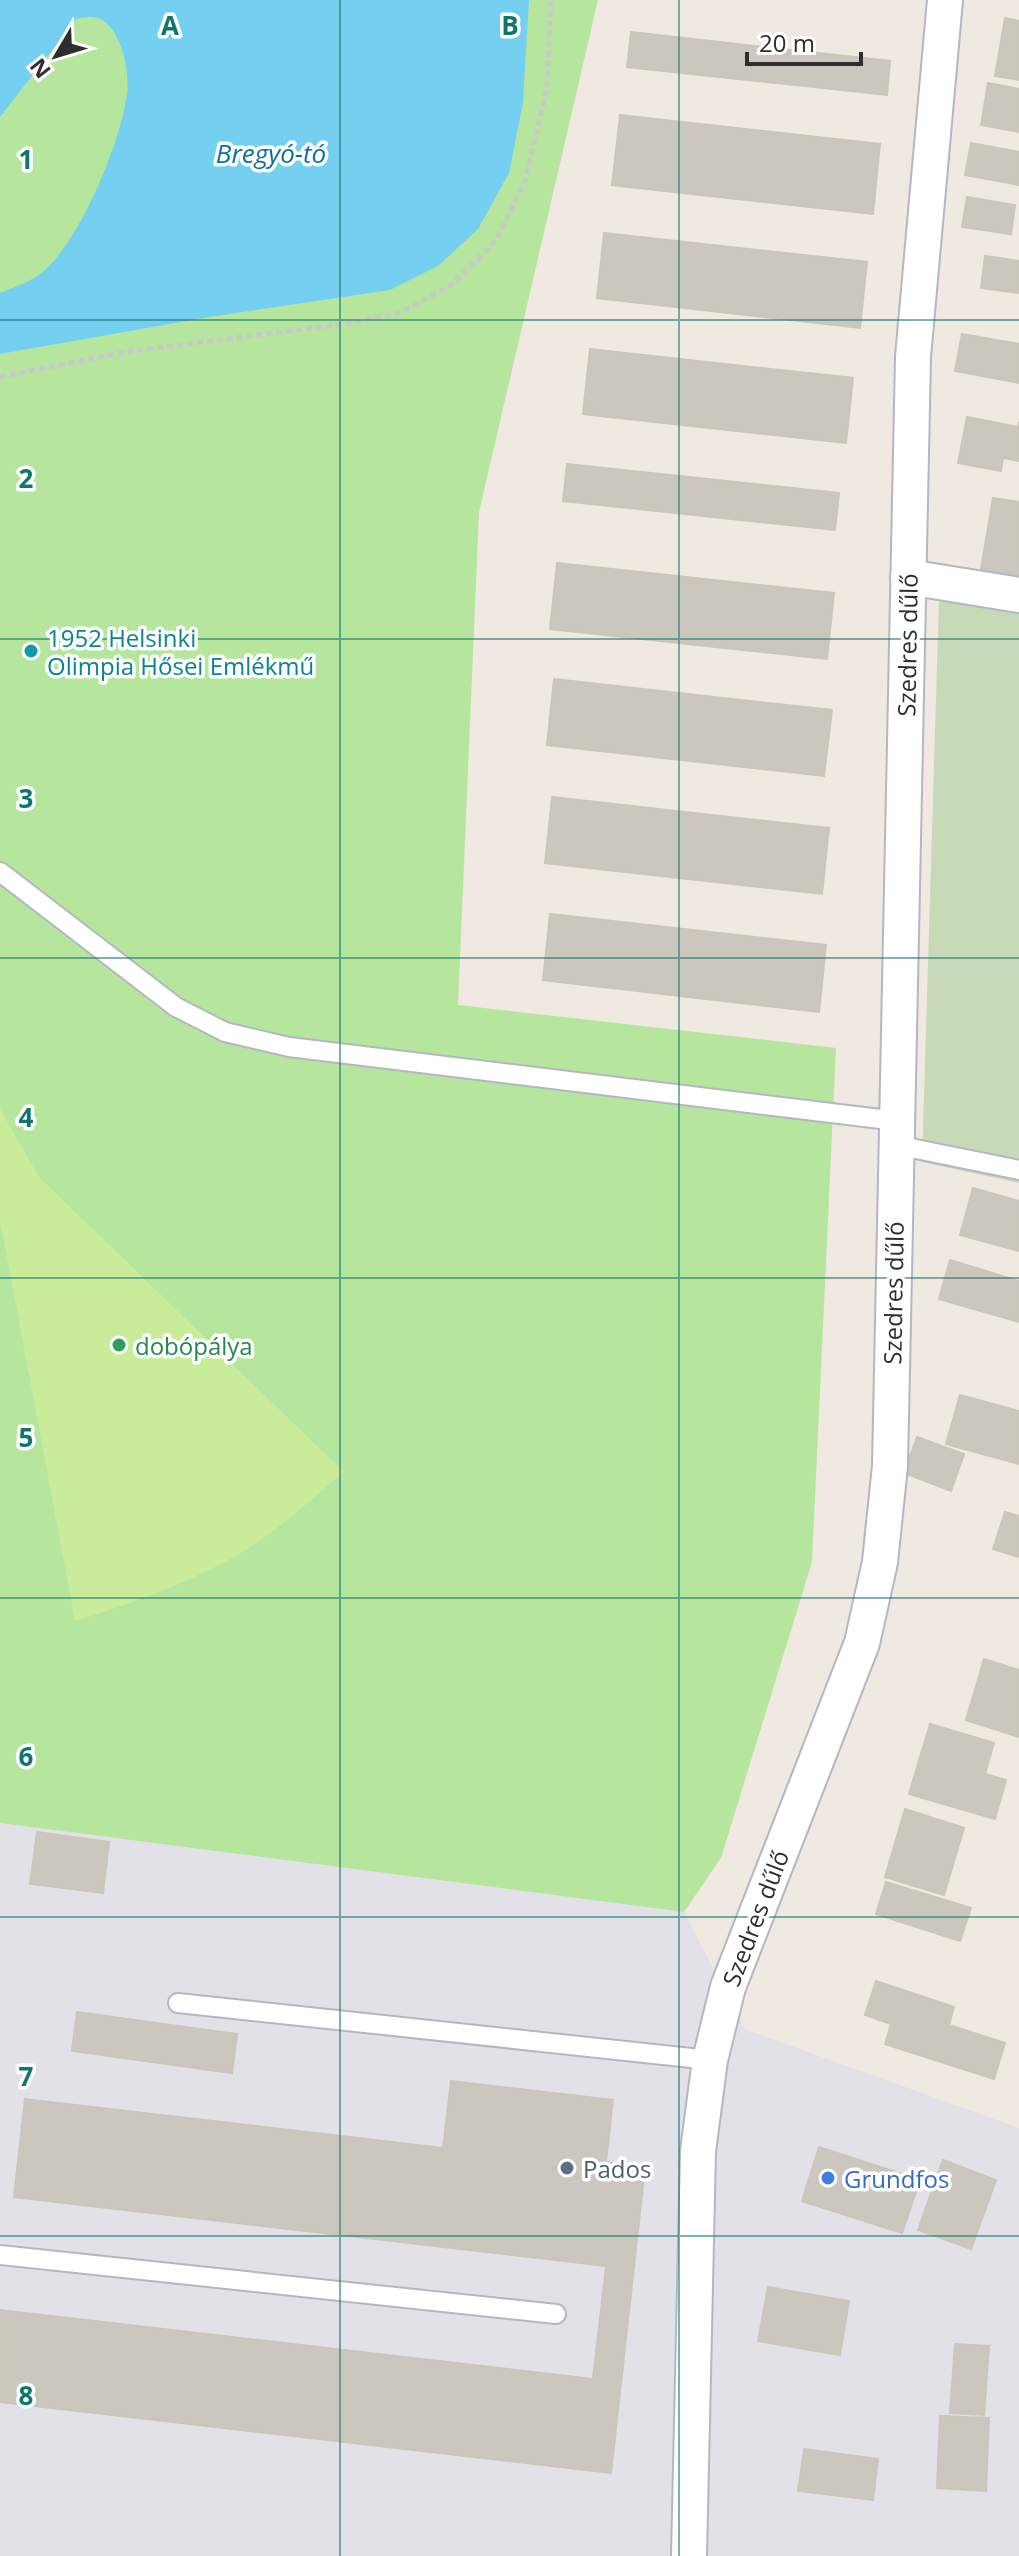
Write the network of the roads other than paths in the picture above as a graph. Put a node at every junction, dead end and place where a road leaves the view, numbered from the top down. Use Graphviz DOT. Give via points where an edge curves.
graph roads {
  1 [pos="945,0"];
  2 [pos="908,577"];
  3 [pos="1019,595"];
  4 [pos="0,872"];
  5 [pos="896,1133"];
  6 [pos="1019,1170"];
  7 [pos="178,2003"];
  8 [pos="710,2060"];
  9 [pos="0,2255"];
  10 [pos="556,2314"];
  11 [pos="689,2556"];
  1 -- 2 [label="street, Szedres dűlő" via="913,357"];
  2 -- 3 [label="street"];
  2 -- 5 [label="street, Szedres dűlő"];
  4 -- 5 [label="lane" via="176,1007 225,1032 289,1047"];
  5 -- 6 [label="lane"];
  5 -- 8 [label="street, Szedres dűlő" via="890,1466 880,1562 862,1643 728,1987"];
  7 -- 8 [label="lane"];
  8 -- 11 [label="street, Szedres dűlő" via="698,2151"];
  9 -- 10 [label="lane"];
}
